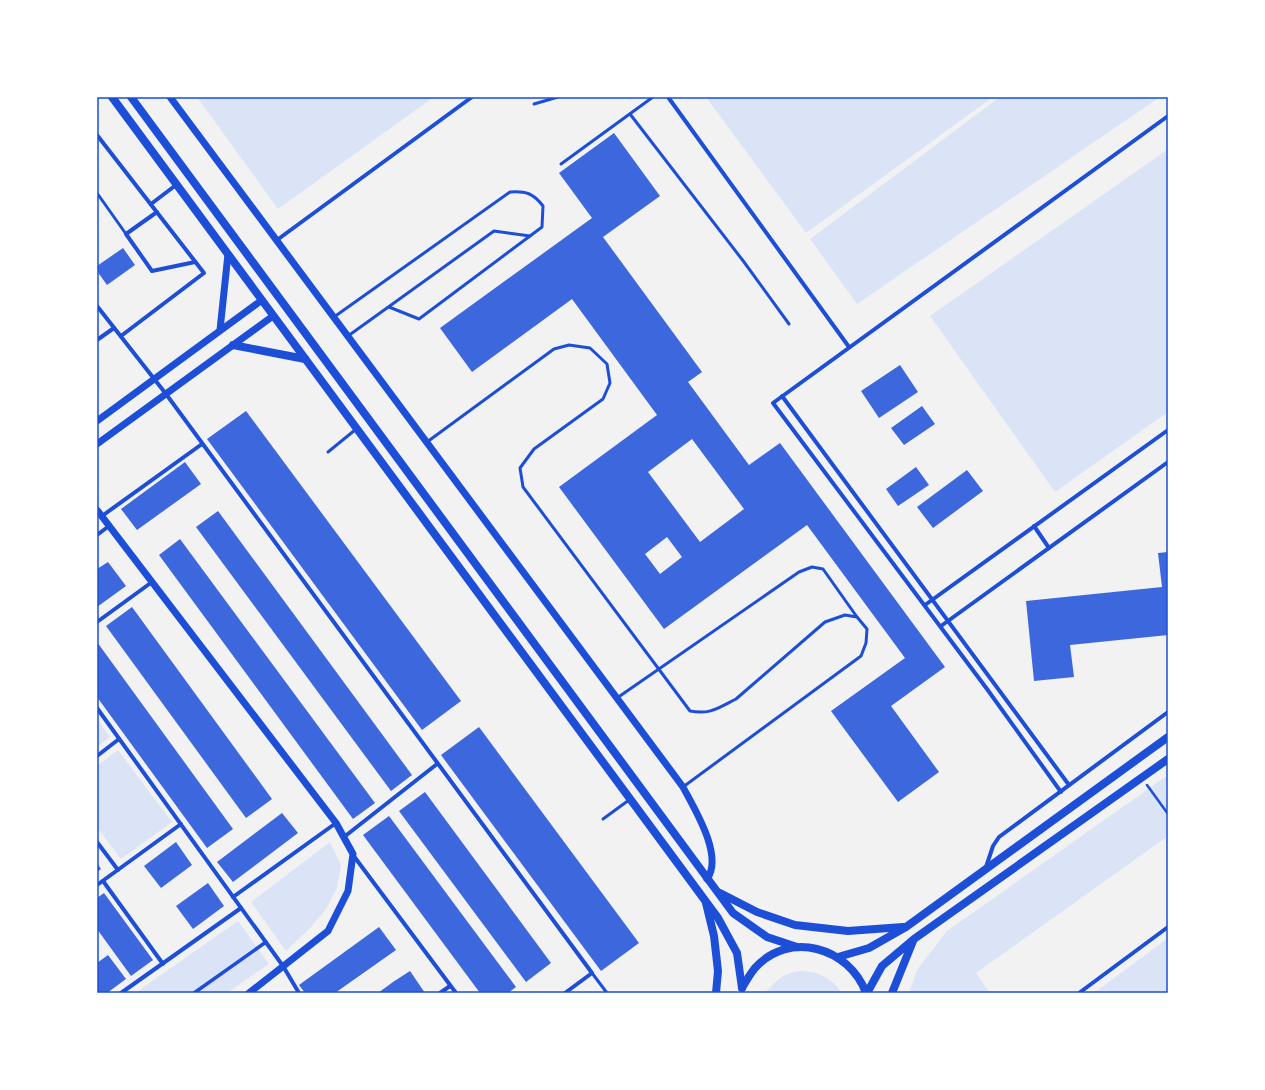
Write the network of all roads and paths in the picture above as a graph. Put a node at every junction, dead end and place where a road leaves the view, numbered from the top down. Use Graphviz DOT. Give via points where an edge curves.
graph roads {
  1 [pos="112,97"];
  2 [pos="131,97"];
  3 [pos="170,97"];
  4 [pos="472,97"];
  5 [pos="558,97"];
  6 [pos="653,97"];
  7 [pos="668,97"];
  8 [pos="534,104"];
  9 [pos="630,114"];
  10 [pos="1168,116"];
  11 [pos="97,134"];
  12 [pos="560,164"];
  13 [pos="177,184"];
  14 [pos="97,193"];
  15 [pos="151,204"];
  16 [pos="157,212"];
  17 [pos="126,234"];
  18 [pos="530,236"];
  19 [pos="277,240"];
  20 [pos="228,254"];
  21 [pos="195,262"];
  22 [pos="262,300"];
  23 [pos="97,306"];
  24 [pos="389,307"];
  25 [pos="273,316"];
  26 [pos="334,317"];
  27 [pos="790,324"];
  28 [pos="114,328"];
  29 [pos="220,330"];
  30 [pos="121,336"];
  31 [pos="348,336"];
  32 [pos="97,340"];
  33 [pos="233,345"];
  34 [pos="849,347"];
  35 [pos="305,359"];
  36 [pos="154,379"];
  37 [pos="166,394"];
  38 [pos="782,396"];
  39 [pos="97,421"];
  40 [pos="357,429"];
  41 [pos="1168,430"];
  42 [pos="427,442"];
  43 [pos="97,444"];
  44 [pos="202,444"];
  45 [pos="328,452"];
  46 [pos="1168,462"];
  47 [pos="99,513"];
  48 [pos="109,526"];
  49 [pos="1034,526"];
  50 [pos="97,535"];
  51 [pos="1049,548"];
  52 [pos="152,582"];
  53 [pos="933,600"];
  54 [pos="925,605"];
  55 [pos="857,617"];
  56 [pos="948,620"];
  57 [pos="97,622"];
  58 [pos="941,626"];
  59 [pos="658,669"];
  60 [pos="617,698"];
  61 [pos="97,708"];
  62 [pos="1168,712"];
  63 [pos="1168,736"];
  64 [pos="119,740"];
  65 [pos="97,756"];
  66 [pos="1168,759"];
  67 [pos="437,764"];
  68 [pos="1141,778"];
  69 [pos="1069,785"];
  70 [pos="683,786"];
  71 [pos="1061,792"];
  72 [pos="630,799"];
  73 [pos="1168,814"];
  74 [pos="603,819"];
  75 [pos="336,823"];
  76 [pos="181,824"];
  77 [pos="343,837"];
  78 [pos="97,842"];
  79 [pos="352,854"];
  80 [pos="118,870"];
  81 [pos="985,870"];
  82 [pos="707,878"];
  83 [pos="103,881"];
  84 [pos="97,885"];
  85 [pos="717,892"];
  86 [pos="233,897"];
  87 [pos="705,899"];
  88 [pos="241,908"];
  89 [pos="906,927"];
  90 [pos="1168,927"];
  91 [pos="914,939"];
  92 [pos="266,942"];
  93 [pos="797,947"];
  94 [pos="838,957"];
  95 [pos="162,964"];
  96 [pos="283,966"];
  97 [pos="592,973"];
  98 [pos="450,986"];
  99 [pos="741,991"];
  100 [pos="121,993"];
  101 [pos="194,993"];
  102 [pos="249,993"];
  103 [pos="299,993"];
  104 [pos="440,993"];
  105 [pos="456,993"];
  106 [pos="565,993"];
  107 [pos="607,993"];
  108 [pos="716,993"];
  109 [pos="866,993"];
  110 [pos="892,993"];
  111 [pos="1079,993"];
  1 -- 13 [label="main road"];
  2 -- 82 [label="main road"];
  3 -- 19 [label="street"];
  4 -- 19 [label="street"];
  5 -- 8 [label="lane"];
  6 -- 9 [label="lane"];
  7 -- 34 [label="street"];
  9 -- 12 [label="lane"];
  9 -- 27 [label="lane"];
  10 -- 34 [label="street"];
  11 -- 15 [label="street"];
  13 -- 15 [label="street"];
  13 -- 20 [label="main road"];
  14 -- 17 [label="lane"];
  15 -- 16 [label="street"];
  16 -- 17 [label="street"];
  16 -- 21 [label="street"];
  17 -- 21 [label="street" via="152,271"];
  18 -- 24 [label="lane" via="494,231"];
  18 -- 24 [label="lane" via="419,319"];
  18 -- 26 [label="lane" via="542,227 543,206 535,196 522,191 510,192"];
  19 -- 26 [label="street"];
  20 -- 22 [label="main road"];
  20 -- 29 [label="street"];
  21 -- 30 [label="street" via="204,273"];
  22 -- 25 [label="main road"];
  22 -- 29 [label="street"];
  23 -- 28 [label="street"];
  24 -- 31 [label="lane"];
  25 -- 33 [label="street"];
  25 -- 35 [label="main road"];
  26 -- 31 [label="street"];
  28 -- 30 [label="street"];
  28 -- 32 [label="street"];
  29 -- 36 [label="street"];
  30 -- 36 [label="street"];
  31 -- 42 [label="street"];
  33 -- 35 [label="main road"];
  33 -- 37 [label="street"];
  34 -- 38 [label="street"];
  35 -- 40 [label="main road"];
  36 -- 37 [label="street"];
  36 -- 39 [label="street"];
  37 -- 43 [label="street"];
  37 -- 44 [label="street"];
  38 -- 53 [label="street"];
  38 -- 54 [label="street" via="773,403"];
  40 -- 45 [label="lane"];
  40 -- 72 [label="main road"];
  41 -- 49 [label="street"];
  42 -- 59 [label="lane" via="554,349 569,345 590,348 607,364 610,383 603,399 534,449 520,468 523,487"];
  42 -- 60 [label="street"];
  44 -- 47 [label="street"];
  44 -- 67 [label="street"];
  46 -- 51 [label="street"];
  47 -- 48 [label="street"];
  48 -- 50 [label="street"];
  48 -- 52 [label="street"];
  49 -- 51 [label="street"];
  49 -- 53 [label="street"];
  51 -- 56 [label="street"];
  52 -- 57 [label="street"];
  52 -- 75 [label="street"];
  53 -- 54 [label="street"];
  53 -- 56 [label="street"];
  54 -- 58 [label="street"];
  55 -- 59 [label="lane" via="845,615 825,622 736,699 702,713 690,711"];
  55 -- 59 [label="lane" via="823,569 812,567 798,572"];
  55 -- 70 [label="lane" via="867,628 866,643 861,656"];
  56 -- 58 [label="street"];
  56 -- 69 [label="street"];
  58 -- 71 [label="street"];
  59 -- 60 [label="lane"];
  60 -- 70 [label="street"];
  61 -- 64 [label="street"];
  62 -- 69 [label="street"];
  63 -- 81 [label="main road"];
  64 -- 65 [label="street"];
  64 -- 76 [label="street"];
  66 -- 68 [label="main road"];
  67 -- 77 [label="street"];
  67 -- 97 [label="street"];
  68 -- 73 [label="path"];
  68 -- 91 [label="main road"];
  69 -- 71 [label="street"];
  70 -- 82 [label="street" via="707,837 712,868"];
  71 -- 81 [label="street" via="999,837 993,846"];
  72 -- 74 [label="lane"];
  72 -- 87 [label="main road"];
  75 -- 77 [label="street"];
  75 -- 86 [label="street"];
  76 -- 80 [label="street"];
  76 -- 86 [label="street"];
  77 -- 79 [label="street"];
  78 -- 80 [label="street"];
  79 -- 96 [label="street" via="348,891 328,931"];
  79 -- 98 [label="street"];
  80 -- 83 [label="street"];
  81 -- 89 [label="main road"];
  82 -- 85 [label="main road"];
  83 -- 84 [label="street"];
  83 -- 95 [label="street"];
  85 -- 89 [label="main road" via="757,912 795,925 848,932"];
  85 -- 93 [label="main road" via="733,913 768,937"];
  86 -- 88 [label="street"];
  87 -- 99 [label="main road" via="737,953"];
  87 -- 108 [label="main road" via="714,936 718,971"];
  88 -- 92 [label="street"];
  88 -- 95 [label="street"];
  89 -- 94 [label="main road" via="870,948"];
  90 -- 111 [label="street"];
  91 -- 109 [label="main road" via="882,966"];
  91 -- 110 [label="main road"];
  92 -- 96 [label="street"];
  92 -- 101 [label="street"];
  93 -- 94 [label="main road" via="810,947"];
  93 -- 99 [label="main road" via="771,955 756,966"];
  94 -- 109 [label="main road" via="846,963"];
  95 -- 100 [label="street"];
  96 -- 102 [label="street"];
  96 -- 103 [label="street"];
  97 -- 106 [label="street"];
  97 -- 107 [label="lane"];
  98 -- 104 [label="street"];
  98 -- 105 [label="street"];
}
